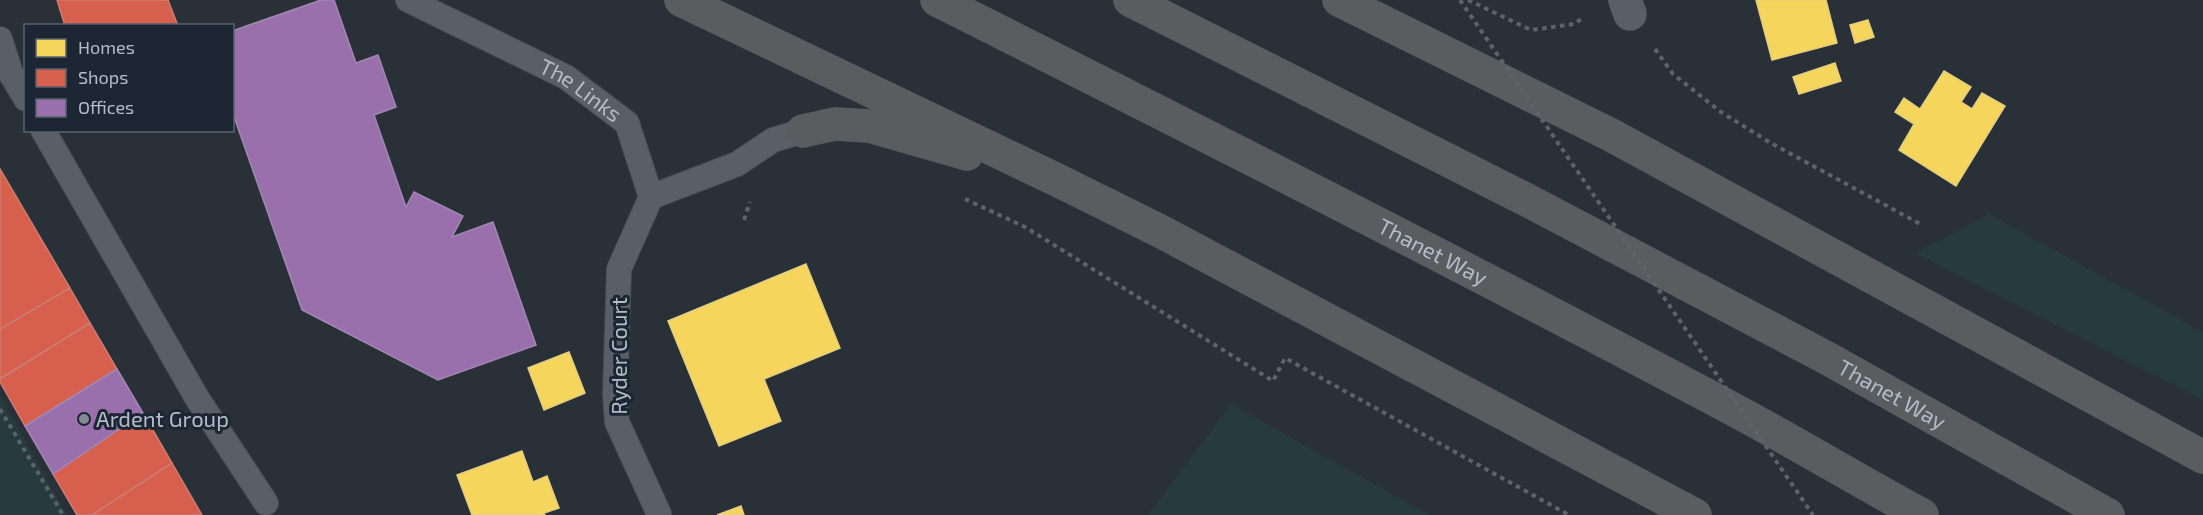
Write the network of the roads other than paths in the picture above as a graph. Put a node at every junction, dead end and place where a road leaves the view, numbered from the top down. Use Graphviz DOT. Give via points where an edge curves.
graph roads {
  1 [pos="408,0"];
  2 [pos="681,0"];
  3 [pos="937,0"];
  4 [pos="1130,0"];
  5 [pos="1340,0"];
  6 [pos="0,39"];
  7 [pos="24,96"];
  8 [pos="803,130"];
  9 [pos="44,132"];
  10 [pos="1055,179"];
  11 [pos="651,197"];
  12 [pos="2203,457"];
  13 [pos="267,503"];
  14 [pos="659,514"];
  15 [pos="1695,515"];
  16 [pos="1922,515"];
  17 [pos="2108,515"];
  1 -- 11 [label="lane, The Links" via="566,77 627,123"];
  2 -- 10 [label="highway"];
  3 -- 16 [label="highway, Thanet Way" via="1427,249 1729,407"];
  4 -- 17 [label="highway, Thanet Way" via="1525,199 1805,346"];
  5 -- 12 [label="highway" via="1611,135"];
  6 -- 7 [label="lane" via="11,74"];
  8 -- 10 [label="highway" via="835,124 869,126"];
  8 -- 11 [label="lane" via="773,140 737,164"];
  9 -- 13 [label="lane" via="197,398"];
  10 -- 15 [label="highway"];
  11 -- 14 [label="lane, Ryder Court" via="620,269 615,394 617,423"];
}
